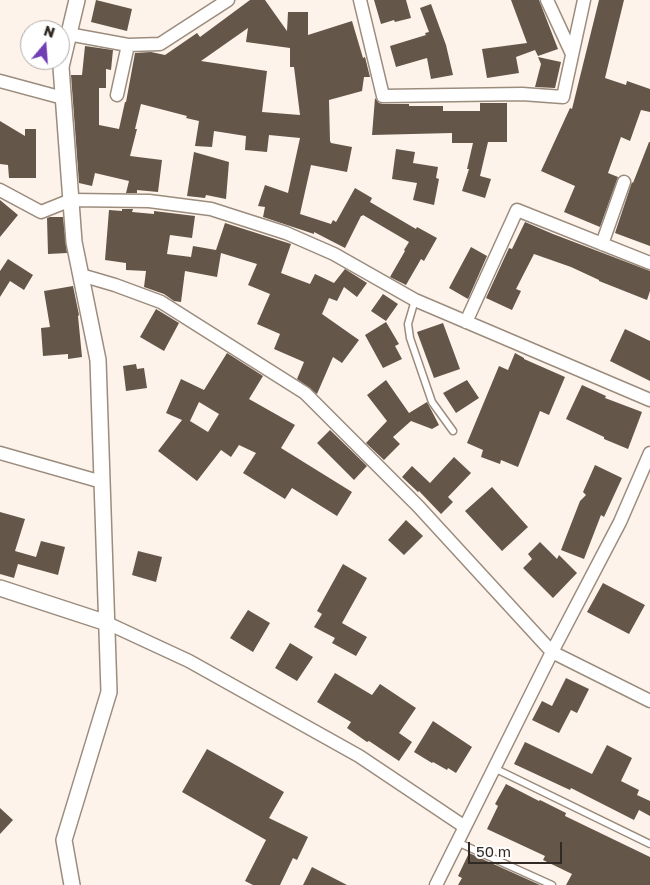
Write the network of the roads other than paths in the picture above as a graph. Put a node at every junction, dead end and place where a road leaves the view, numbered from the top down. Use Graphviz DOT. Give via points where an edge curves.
graph roads {
  1 [pos="77,0"];
  2 [pos="228,0"];
  3 [pos="360,0"];
  4 [pos="547,0"];
  5 [pos="584,0"];
  6 [pos="70,26"];
  7 [pos="70,34"];
  8 [pos="128,45"];
  9 [pos="572,54"];
  10 [pos="61,70"];
  11 [pos="0,81"];
  12 [pos="117,95"];
  13 [pos="64,98"];
  14 [pos="624,182"];
  15 [pos="0,190"];
  16 [pos="71,200"];
  17 [pos="602,244"];
  18 [pos="650,263"];
  19 [pos="81,275"];
  20 [pos="415,300"];
  21 [pos="466,322"];
  22 [pos="650,400"];
  23 [pos="453,431"];
  24 [pos="0,453"];
  25 [pos="650,453"];
  26 [pos="102,482"];
  27 [pos="0,588"];
  28 [pos="107,623"];
  29 [pos="552,652"];
  30 [pos="650,701"];
  31 [pos="494,768"];
  32 [pos="465,827"];
  33 [pos="457,842"];
  34 [pos="650,844"];
  35 [pos="72,885"];
  36 [pos="436,885"];
  37 [pos="552,885"];
  1 -- 6 [label="street"];
  2 -- 8 [label="street" via="160,44"];
  3 -- 9 [label="street" via="383,96 522,94 563,97"];
  4 -- 9 [label="street"];
  5 -- 9 [label="street"];
  7 -- 8 [label="street"];
  8 -- 12 [label="street"];
  10 -- 13 [label="street"];
  11 -- 13 [label="street"];
  13 -- 16 [label="street"];
  14 -- 17 [label="street"];
  15 -- 16 [label="street" via="41,212"];
  16 -- 19 [label="street" via="74,242"];
  16 -- 20 [label="street" via="149,201 211,209 286,233 334,254"];
  17 -- 18 [label="street"];
  17 -- 21 [label="street" via="516,210"];
  19 -- 26 [label="street" via="98,360"];
  19 -- 29 [label="street" via="161,302 305,392 418,506"];
  20 -- 21 [label="street"];
  20 -- 23 [label="lane" via="408,324 410,338 432,402"];
  21 -- 22 [label="street"];
  24 -- 26 [label="street"];
  25 -- 29 [label="street" via="620,522"];
  26 -- 28 [label="street"];
  27 -- 28 [label="street"];
  28 -- 32 [label="street" via="189,661 359,756"];
  28 -- 35 [label="street" via="110,692 64,840"];
  29 -- 30 [label="street"];
  29 -- 31 [label="street"];
  31 -- 32 [label="street"];
  31 -- 34 [label="lane"];
  32 -- 33 [label="street"];
  33 -- 36 [label="street"];
  33 -- 37 [label="lane"];
}
